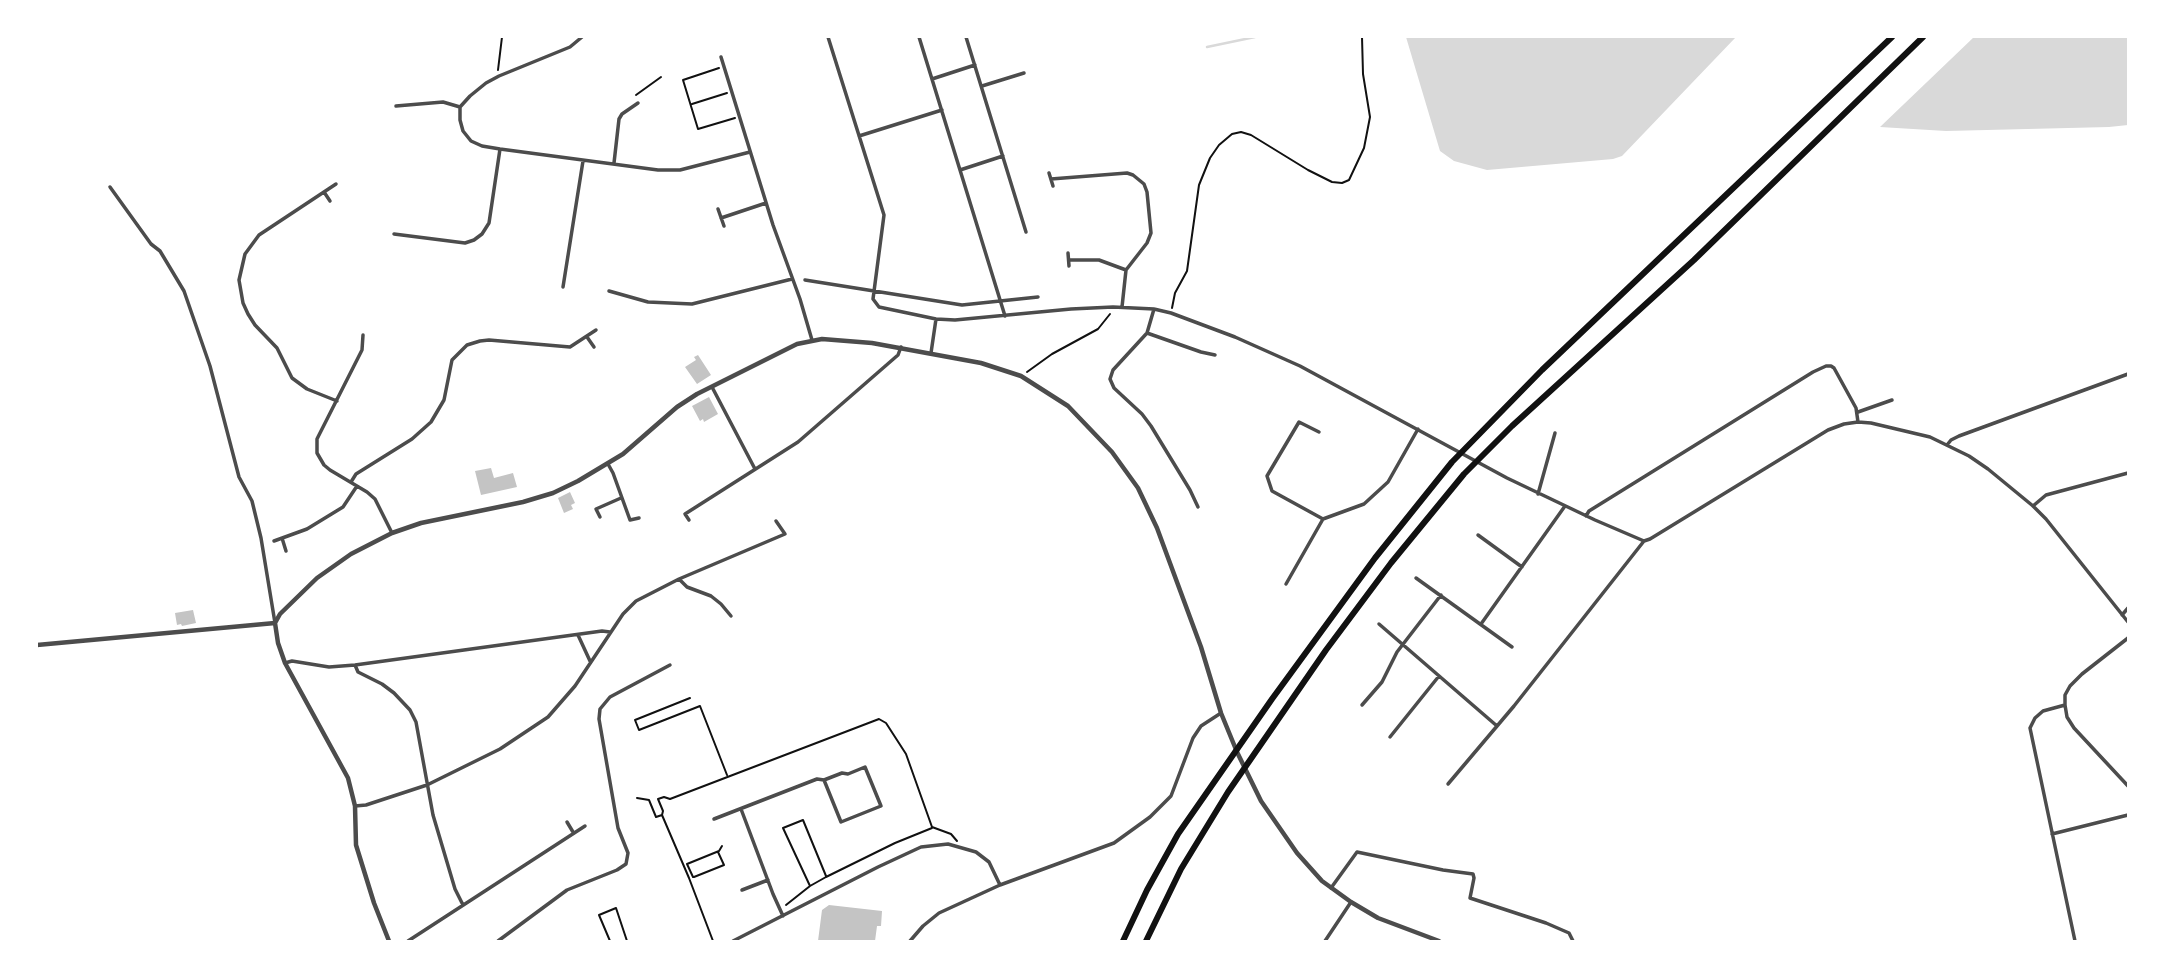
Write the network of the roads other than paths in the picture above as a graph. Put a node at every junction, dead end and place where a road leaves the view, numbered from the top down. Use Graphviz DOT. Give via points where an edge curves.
graph roads {
  1 [pos="582,37"];
  2 [pos="828,37"];
  3 [pos="919,37"];
  4 [pos="966,37"];
  5 [pos="1892,37"];
  6 [pos="1923,37"];
  7 [pos="721,57"];
  8 [pos="975,65"];
  9 [pos="1024,73"];
  10 [pos="932,79"];
  11 [pos="982,86"];
  12 [pos="638,103"];
  13 [pos="396,106"];
  14 [pos="460,107"];
  15 [pos="942,110"];
  16 [pos="859,136"];
  17 [pos="500,149"];
  18 [pos="750,152"];
  19 [pos="1003,156"];
  20 [pos="583,160"];
  21 [pos="614,163"];
  22 [pos="960,170"];
  23 [pos="1049,173"];
  24 [pos="1051,179"];
  25 [pos="336,184"];
  26 [pos="1053,186"];
  27 [pos="110,187"];
  28 [pos="324,192"];
  29 [pos="330,201"];
  30 [pos="766,203"];
  31 [pos="718,209"];
  32 [pos="721,218"];
  33 [pos="724,226"];
  34 [pos="1026,233"];
  35 [pos="394,234"];
  36 [pos="1068,253"];
  37 [pos="1069,260"];
  38 [pos="1069,266"];
  39 [pos="1126,270"];
  40 [pos="792,279"];
  41 [pos="805,281"];
  42 [pos="563,287"];
  43 [pos="609,292"];
  44 [pos="874,292"];
  45 [pos="1038,297"];
  46 [pos="1001,302"];
  47 [pos="1122,307"];
  48 [pos="1154,309"];
  49 [pos="1004,316"];
  50 [pos="936,318"];
  51 [pos="596,331"];
  52 [pos="1147,333"];
  53 [pos="363,335"];
  54 [pos="587,337"];
  55 [pos="812,340"];
  56 [pos="594,346"];
  57 [pos="901,347"];
  58 [pos="931,353"];
  59 [pos="1215,355"];
  60 [pos="2128,374"];
  61 [pos="712,385"];
  62 [pos="1892,400"];
  63 [pos="337,401"];
  64 [pos="1858,412"];
  65 [pos="1858,422"];
  66 [pos="1418,429"];
  67 [pos="1319,432"];
  68 [pos="1555,433"];
  69 [pos="1947,445"];
  70 [pos="608,464"];
  71 [pos="755,469"];
  72 [pos="2128,473"];
  73 [pos="351,482"];
  74 [pos="358,486"];
  75 [pos="1538,494"];
  76 [pos="621,498"];
  77 [pos="1565,506"];
  78 [pos="2033,506"];
  79 [pos="1198,507"];
  80 [pos="1586,516"];
  81 [pos="600,517"];
  82 [pos="639,518"];
  83 [pos="1324,519"];
  84 [pos="689,520"];
  85 [pos="776,521"];
  86 [pos="392,533"];
  87 [pos="1478,535"];
  88 [pos="282,538"];
  89 [pos="274,541"];
  90 [pos="1644,541"];
  91 [pos="286,551"];
  92 [pos="1522,567"];
  93 [pos="1416,578"];
  94 [pos="679,579"];
  95 [pos="1286,584"];
  96 [pos="1441,595"];
  97 [pos="2128,608"];
  98 [pos="730,615"];
  99 [pos="2122,615"];
  100 [pos="2128,622"];
  101 [pos="275,623"];
  102 [pos="1379,624"];
  103 [pos="1481,624"];
  104 [pos="610,632"];
  105 [pos="578,635"];
  106 [pos="2128,638"];
  107 [pos="1403,644"];
  108 [pos="37,645"];
  109 [pos="1512,647"];
  110 [pos="590,661"];
  111 [pos="285,663"];
  112 [pos="355,665"];
  113 [pos="670,665"];
  114 [pos="1439,676"];
  115 [pos="1362,705"];
  116 [pos="2065,705"];
  117 [pos="1221,713"];
  118 [pos="1497,726"];
  119 [pos="1390,737"];
  120 [pos="824,780"];
  121 [pos="1448,783"];
  122 [pos="427,785"];
  123 [pos="2128,786"];
  124 [pos="355,806"];
  125 [pos="741,809"];
  126 [pos="2128,815"];
  127 [pos="714,819"];
  128 [pos="567,822"];
  129 [pos="585,826"];
  130 [pos="574,833"];
  131 [pos="2052,834"];
  132 [pos="768,880"];
  133 [pos="1000,885"];
  134 [pos="1331,888"];
  135 [pos="741,890"];
  136 [pos="1351,902"];
  137 [pos="463,905"];
  138 [pos="783,916"];
  139 [pos="389,941"];
  140 [pos="408,941"];
  141 [pos="498,941"];
  142 [pos="733,941"];
  143 [pos="910,941"];
  144 [pos="1123,941"];
  145 [pos="1146,941"];
  146 [pos="1325,941"];
  147 [pos="1438,941"];
  148 [pos="1573,941"];
  149 [pos="2075,941"];
  1 -- 14 [label="street" via="556,54 486,83"];
  2 -- 16 [label="street"];
  3 -- 10 [label="street"];
  4 -- 8 [label="street"];
  5 -- 144 [label="highway" via="1451,462 1375,558 1178,834"];
  6 -- 145 [label="highway" via="1694,260 1464,474 1391,563 1228,792 1181,869"];
  7 -- 18 [label="street"];
  8 -- 10 [label="street"];
  8 -- 11 [label="street"];
  9 -- 11 [label="street"];
  10 -- 15 [label="street"];
  11 -- 19 [label="street"];
  12 -- 21 [label="street" via="619,120"];
  13 -- 14 [label="street" via="443,102"];
  14 -- 17 [label="street" via="463,131 471,141"];
  15 -- 16 [label="street"];
  15 -- 22 [label="street"];
  16 -- 44 [label="street" via="884,215"];
  17 -- 20 [label="street"];
  17 -- 35 [label="street" via="489,223 482,234 465,243"];
  18 -- 21 [label="street" via="680,170"];
  18 -- 30 [label="street"];
  19 -- 22 [label="street"];
  19 -- 34 [label="street"];
  20 -- 21 [label="street"];
  20 -- 42 [label="street"];
  22 -- 46 [label="street"];
  23 -- 24 [label="street"];
  24 -- 26 [label="street"];
  24 -- 39 [label="street" via="1126,173 1143,184 1151,233"];
  25 -- 28 [label="street"];
  27 -- 101 [label="street" via="160,251 184,291 210,366 239,477 252,501"];
  28 -- 29 [label="street"];
  28 -- 63 [label="street" via="252,243 242,263 240,291 248,314 277,348 292,378"];
  30 -- 32 [label="street"];
  30 -- 40 [label="street"];
  31 -- 32 [label="street"];
  32 -- 33 [label="street"];
  36 -- 37 [label="street"];
  37 -- 38 [label="street"];
  37 -- 39 [label="street" via="1099,260"];
  39 -- 47 [label="street"];
  40 -- 43 [label="street" via="692,304 649,302"];
  40 -- 55 [label="street"];
  41 -- 44 [label="street"];
  44 -- 46 [label="street" via="954,304"];
  44 -- 50 [label="street" via="879,307"];
  45 -- 46 [label="street"];
  46 -- 49 [label="street"];
  47 -- 48 [label="street"];
  47 -- 49 [label="street"];
  48 -- 52 [label="street"];
  48 -- 66 [label="street" via="1300,366"];
  49 -- 50 [label="street"];
  50 -- 58 [label="street"];
  51 -- 54 [label="street"];
  52 -- 59 [label="street"];
  52 -- 79 [label="street" via="1110,379 1151,426"];
  53 -- 63 [label="street" via="362,350"];
  54 -- 56 [label="street"];
  54 -- 73 [label="street" via="562,348 489,341 467,345 452,360 444,400 431,422"];
  55 -- 57 [label="street"];
  55 -- 61 [label="street" via="783,349"];
  57 -- 58 [label="street"];
  57 -- 71 [label="street" via="898,355 794,444"];
  58 -- 117 [label="street" via="1021,376 1068,407 1112,452 1138,488 1161,538"];
  60 -- 69 [label="street" via="1959,436"];
  61 -- 70 [label="street" via="677,407"];
  61 -- 71 [label="street"];
  62 -- 64 [label="street"];
  63 -- 73 [label="street" via="317,439 317,453 324,465"];
  64 -- 65 [label="street"];
  64 -- 80 [label="street" via="1831,366 1813,372"];
  65 -- 69 [label="street" via="1908,431"];
  65 -- 90 [label="street" via="1828,430"];
  66 -- 75 [label="street"];
  66 -- 83 [label="street" via="1388,482 1364,504"];
  67 -- 83 [label="street" via="1299,422 1268,476 1272,491"];
  68 -- 75 [label="street"];
  69 -- 78 [label="street" via="1989,469"];
  70 -- 76 [label="street"];
  70 -- 86 [label="street" via="553,493"];
  71 -- 84 [label="street" via="685,514"];
  72 -- 78 [label="street" via="2046,495"];
  73 -- 74 [label="street"];
  74 -- 86 [label="street" via="375,499"];
  74 -- 88 [label="street" via="342,507"];
  75 -- 77 [label="street"];
  76 -- 81 [label="street" via="596,509"];
  76 -- 82 [label="street" via="630,520"];
  77 -- 80 [label="street"];
  77 -- 92 [label="street"];
  78 -- 99 [label="street"];
  80 -- 90 [label="street"];
  83 -- 95 [label="street"];
  85 -- 94 [label="street" via="785,534"];
  86 -- 101 [label="street" via="335,565"];
  87 -- 92 [label="street"];
  88 -- 89 [label="street"];
  88 -- 91 [label="street"];
  90 -- 118 [label="street"];
  92 -- 103 [label="street"];
  93 -- 96 [label="street"];
  94 -- 98 [label="street" via="710,596"];
  94 -- 104 [label="street" via="636,601"];
  96 -- 103 [label="street"];
  96 -- 107 [label="street"];
  97 -- 99 [label="street"];
  99 -- 100 [label="street"];
  101 -- 108 [label="street"];
  101 -- 111 [label="street"];
  102 -- 107 [label="street"];
  103 -- 109 [label="street"];
  104 -- 105 [label="street"];
  104 -- 110 [label="street"];
  105 -- 110 [label="street"];
  105 -- 112 [label="street"];
  106 -- 116 [label="street" via="2070,686"];
  107 -- 114 [label="street"];
  107 -- 115 [label="street"];
  110 -- 122 [label="street" via="548,717 500,749"];
  111 -- 112 [label="street"];
  111 -- 124 [label="street" via="342,765"];
  112 -- 122 [label="street" via="358,672 382,684 410,710"];
  113 -- 141 [label="street" via="610,697 600,709 618,828 628,853 625,864 568,890"];
  114 -- 118 [label="street"];
  114 -- 119 [label="street"];
  116 -- 123 [label="street" via="2074,728"];
  116 -- 131 [label="street" via="2043,711 2030,728"];
  117 -- 133 [label="street" via="1201,726 1171,796 1150,817 1114,843"];
  117 -- 134 [label="street" via="1261,801 1297,853"];
  118 -- 121 [label="street"];
  120 -- 120 [label="street" via="841,822 881,806 865,768"];
  120 -- 125 [label="street"];
  122 -- 124 [label="street"];
  122 -- 137 [label="street"];
  124 -- 139 [label="street" via="356,845"];
  125 -- 127 [label="street"];
  125 -- 132 [label="street"];
  126 -- 131 [label="street"];
  128 -- 130 [label="street"];
  129 -- 130 [label="street"];
  130 -- 137 [label="street"];
  131 -- 149 [label="street"];
  132 -- 135 [label="street"];
  132 -- 138 [label="street"];
  133 -- 138 [label="street" via="989,862 976,852 948,844 921,847"];
  133 -- 143 [label="street" via="939,913"];
  134 -- 136 [label="street"];
  134 -- 148 [label="street" via="1357,852 1473,874 1470,898 1546,923 1569,933"];
  136 -- 146 [label="street"];
  136 -- 147 [label="street"];
  137 -- 140 [label="street"];
  138 -- 142 [label="street"];
}
